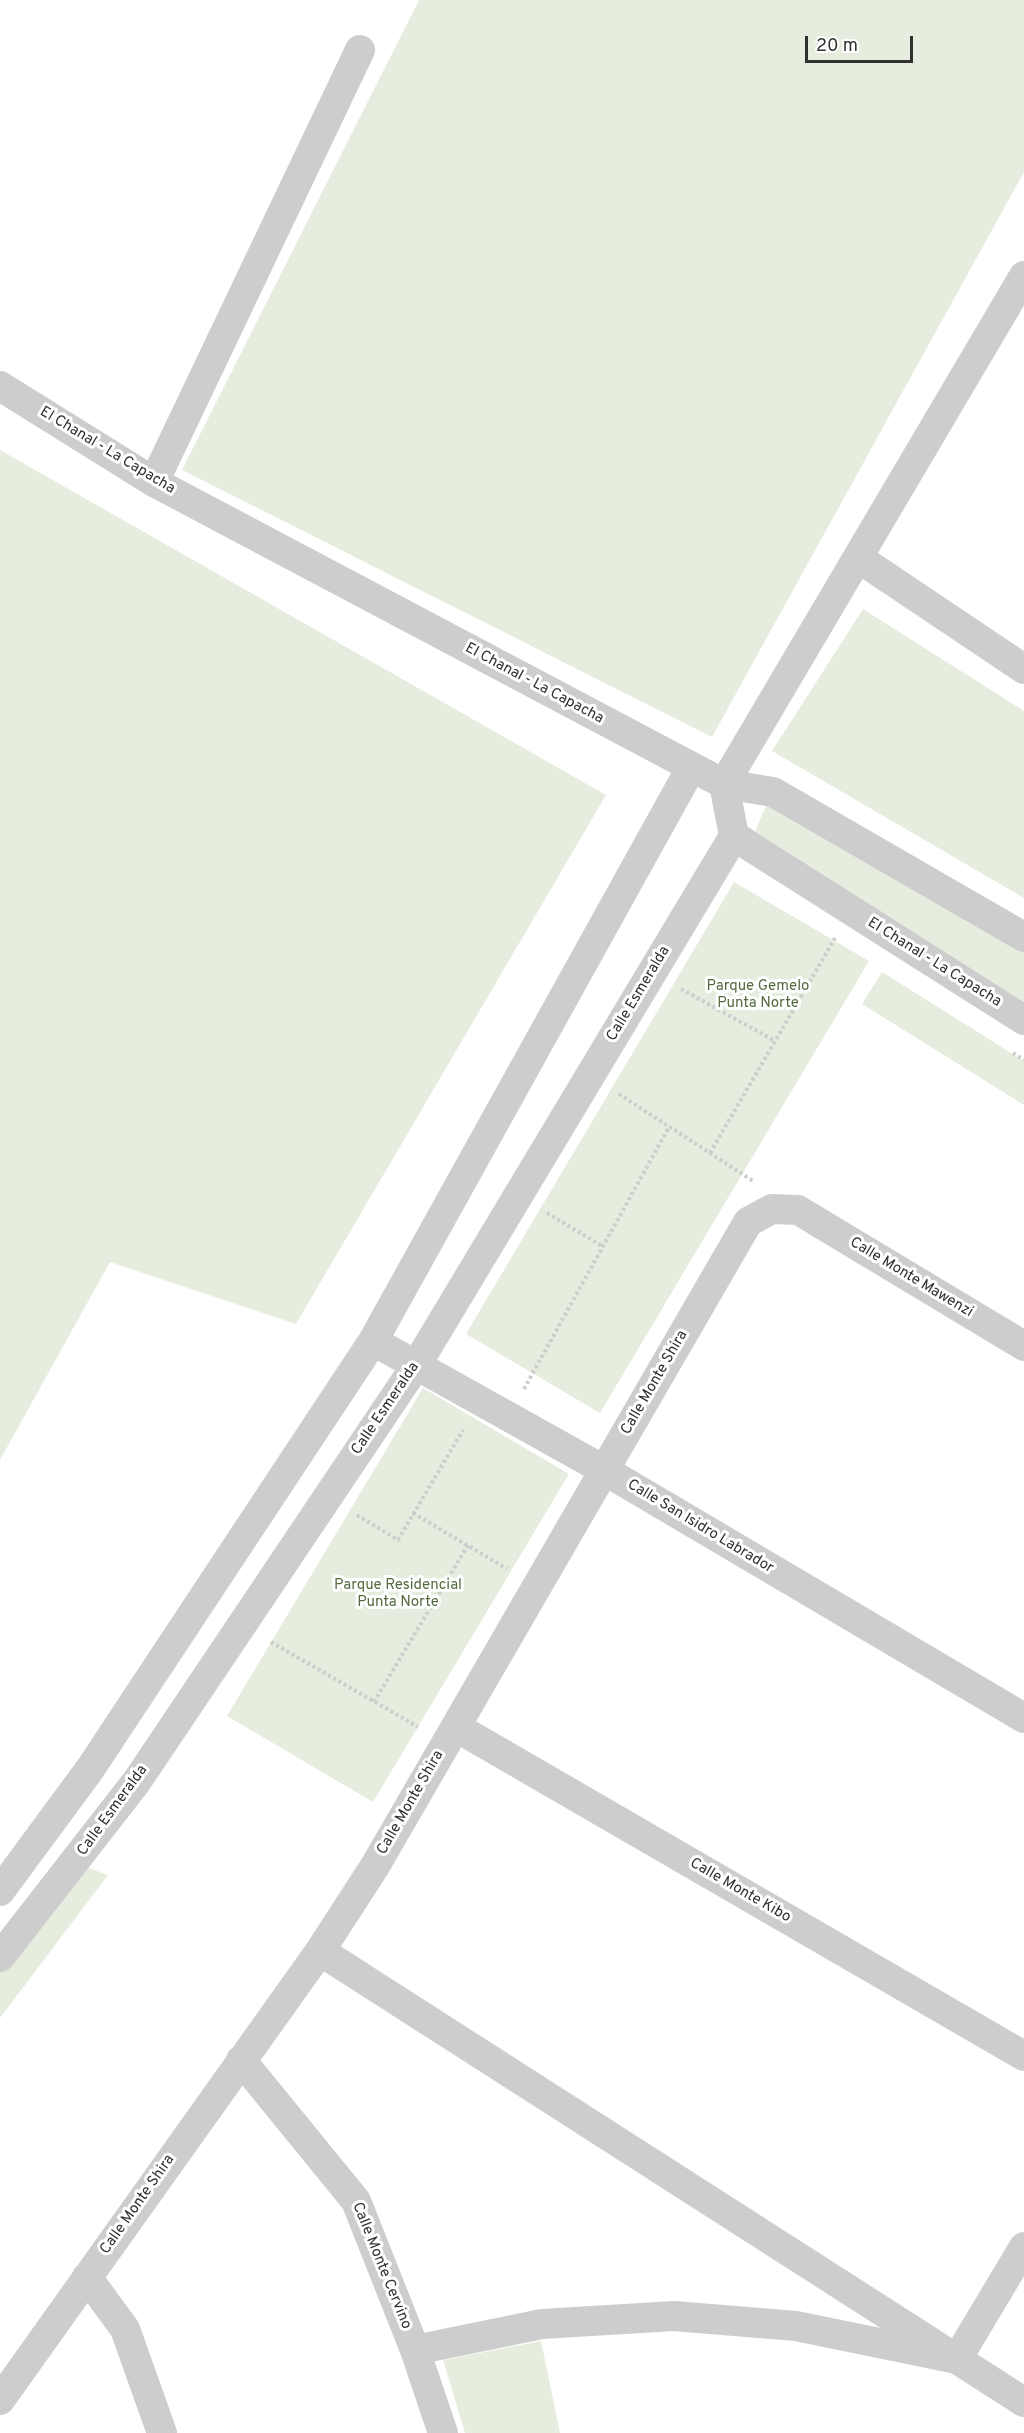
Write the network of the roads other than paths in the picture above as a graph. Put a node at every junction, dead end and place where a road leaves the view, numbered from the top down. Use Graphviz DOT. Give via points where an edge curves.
graph roads {
  1 [pos="360,51"];
  2 [pos="1024,276"];
  3 [pos="1016,311"];
  4 [pos="0,386"];
  5 [pos="154,482"];
  6 [pos="860,559"];
  7 [pos="1024,669"];
  8 [pos="691,768"];
  9 [pos="724,784"];
  10 [pos="734,836"];
  11 [pos="1024,937"];
  12 [pos="1024,1020"];
  13 [pos="798,1210"];
  14 [pos="373,1341"];
  15 [pos="1024,1346"];
  16 [pos="417,1364"];
  17 [pos="604,1470"];
  18 [pos="1024,1718"];
  19 [pos="451,1735"];
  20 [pos="2,1885"];
  21 [pos="320,1951"];
  22 [pos="0,1957"];
  23 [pos="1024,2055"];
  24 [pos="241,2060"];
  25 [pos="1024,2247"];
  26 [pos="87,2277"];
  27 [pos="415,2350"];
  28 [pos="957,2359"];
  29 [pos="0,2400"];
  30 [pos="1024,2402"];
  31 [pos="162,2433"];
  32 [pos="443,2433"];
  1 -- 5 [label="street"];
  2 -- 3 [label="street"];
  3 -- 6 [label="street"];
  4 -- 5 [label="street, El Chanal - La Capacha"];
  5 -- 8 [label="street, El Chanal - La Capacha"];
  6 -- 7 [label="street"];
  6 -- 9 [label="street"];
  8 -- 9 [label="street, El Chanal - La Capacha"];
  8 -- 14 [label="street"];
  9 -- 10 [label="street"];
  9 -- 11 [label="street, El Chanal - La Capacha" via="773,792"];
  10 -- 12 [label="street, El Chanal - La Capacha"];
  10 -- 16 [label="street, Calle Esmeralda"];
  13 -- 15 [label="street, Calle Monte Mawenzi"];
  13 -- 17 [label="street, Calle Monte Shira" via="772,1209 748,1222"];
  14 -- 16 [label="street, Calle San Isidro Labrador"];
  14 -- 20 [label="street" via="90,1769"];
  16 -- 17 [label="street, Calle San Isidro Labrador"];
  16 -- 22 [label="street, Calle Esmeralda" via="137,1781"];
  17 -- 18 [label="street, Calle San Isidro Labrador"];
  17 -- 19 [label="street, Calle Monte Shira"];
  19 -- 21 [label="street, Calle Monte Shira"];
  19 -- 23 [label="street, Calle Monte Kibo"];
  21 -- 24 [label="street, Calle Monte Shira"];
  21 -- 28 [label="street"];
  24 -- 26 [label="street, Calle Monte Shira"];
  24 -- 27 [label="street, Calle Monte Cervino" via="356,2201"];
  25 -- 28 [label="street"];
  26 -- 29 [label="street, Calle Monte Shira"];
  26 -- 31 [label="street" via="125,2329"];
  27 -- 28 [label="street" via="542,2324 674,2316 796,2326"];
  27 -- 32 [label="street, Calle Monte Cervino"];
  28 -- 30 [label="street"];
}
